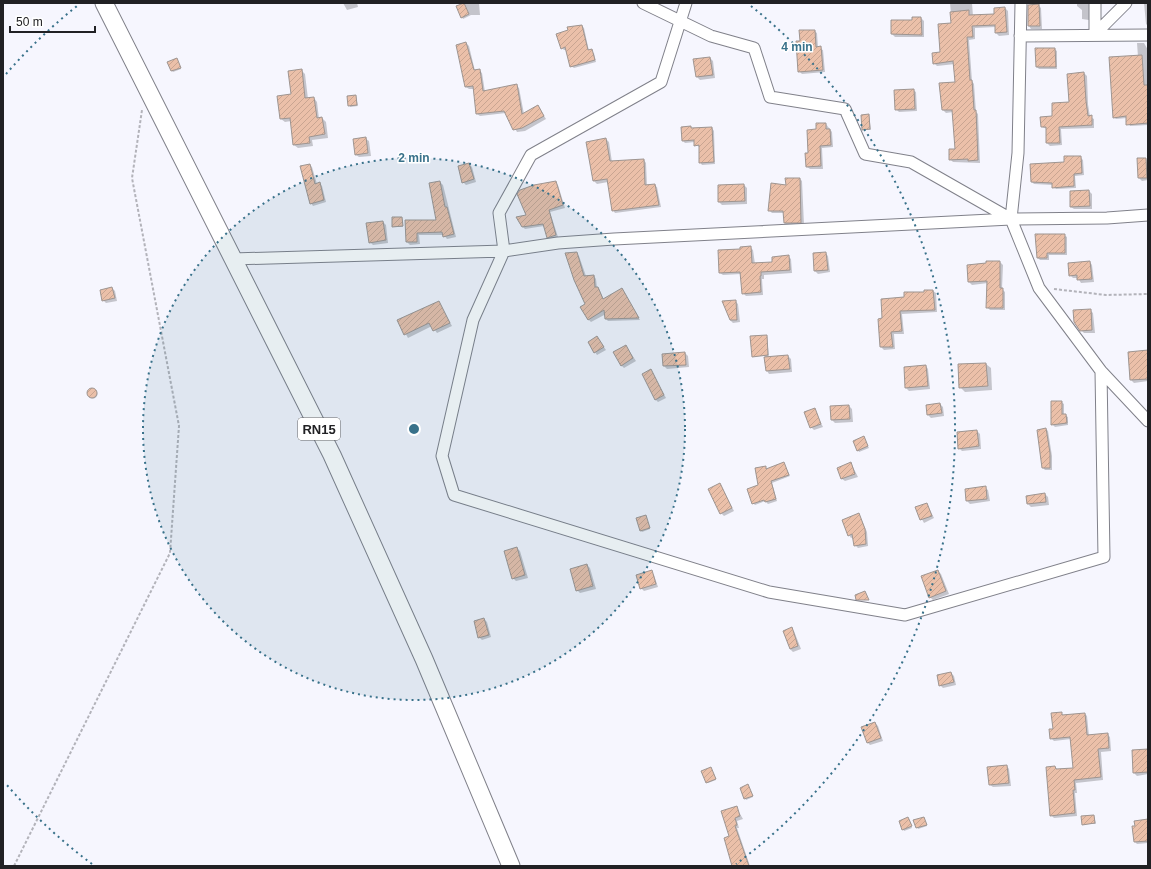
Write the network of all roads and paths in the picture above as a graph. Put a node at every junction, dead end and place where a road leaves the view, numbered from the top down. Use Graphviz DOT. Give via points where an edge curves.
graph roads {
  1 [pos="104,3"];
  2 [pos="643,3"];
  3 [pos="686,3"];
  4 [pos="1021,3"];
  5 [pos="1095,3"];
  6 [pos="1126,3"];
  7 [pos="681,22"];
  8 [pos="1095,34"];
  9 [pos="1148,35"];
  10 [pos="1020,36"];
  11 [pos="142,108"];
  12 [pos="1148,215"];
  13 [pos="1011,219"];
  14 [pos="504,251"];
  15 [pos="233,259"];
  16 [pos="1039,288"];
  17 [pos="1148,294"];
  18 [pos="1101,371"];
  19 [pos="1148,421"];
  20 [pos="14,866"];
  21 [pos="512,866"];
  1 -- 15 [label="main road, RN15"];
  2 -- 7 [label="street"];
  3 -- 7 [label="street"];
  4 -- 10 [label="street"];
  5 -- 8 [label="street"];
  6 -- 8 [label="street"];
  7 -- 13 [label="street" via="712,36 754,48 770,97 845,109 865,154 911,162"];
  7 -- 14 [label="street" via="661,82 531,155 500,212"];
  8 -- 9 [label="street"];
  8 -- 10 [label="street"];
  10 -- 13 [label="street" via="1018,153"];
  11 -- 20 [label="path" via="132,178 179,426 170,553"];
  12 -- 13 [label="street"];
  13 -- 14 [label="street" via="614,239 558,243"];
  13 -- 16 [label="street"];
  14 -- 15 [label="street"];
  14 -- 18 [label="street" via="474,320 442,456 454,495 769,592 905,615 1104,557"];
  15 -- 21 [label="main road, RN15" via="332,456 424,659"];
  16 -- 17 [label="path" via="1106,295"];
  16 -- 18 [label="street"];
  18 -- 19 [label="street"];
}
